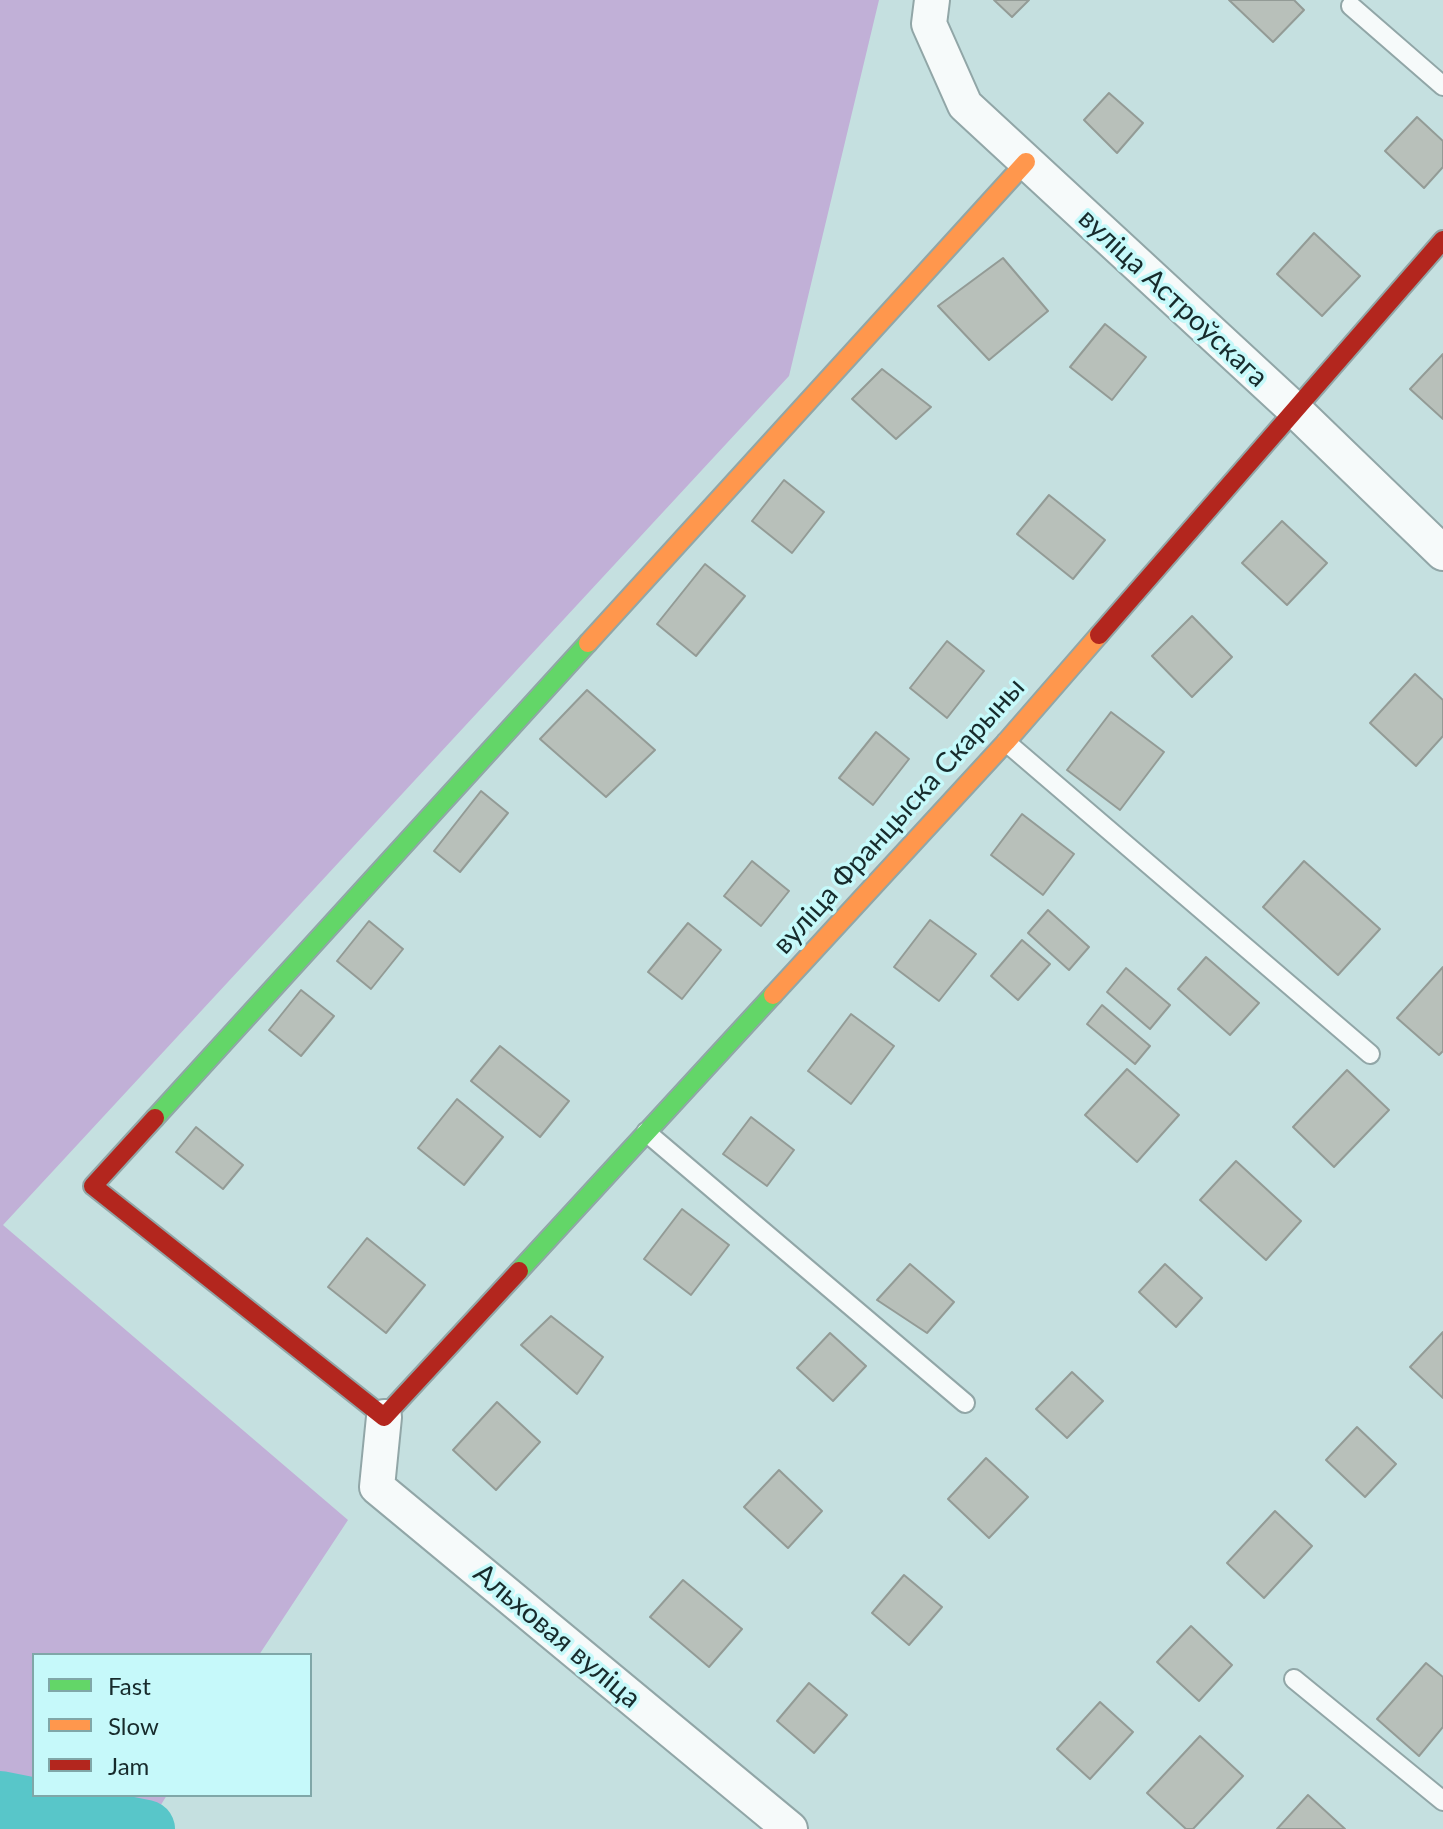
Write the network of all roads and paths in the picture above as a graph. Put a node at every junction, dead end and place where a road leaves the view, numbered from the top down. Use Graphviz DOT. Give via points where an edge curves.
graph roads {
  1 [pos="1351,6"];
  2 [pos="930,12"];
  3 [pos="1443,86"];
  4 [pos="1026,162"];
  5 [pos="1443,240"];
  6 [pos="1295,410"];
  7 [pos="1443,553"];
  8 [pos="1006,742"];
  9 [pos="1370,1054"];
  10 [pos="646,1132"];
  11 [pos="965,1403"];
  12 [pos="384,1417"];
  13 [pos="1294,1679"];
  14 [pos="1443,1801"];
  15 [pos="790,1829"];
  1 -- 3 [label="lane"];
  2 -- 4 [label="street, вуліца Астроўскага" via="965,105"];
  4 -- 6 [label="street, вуліца Астроўскага"];
  4 -- 12 [label="street" via="93,1186"];
  5 -- 6 [label="street, вуліца Францыска Скарыны"];
  6 -- 7 [label="street, вуліца Астроўскага"];
  6 -- 8 [label="street, вуліца Францыска Скарыны"];
  8 -- 9 [label="lane"];
  8 -- 10 [label="street, вуліца Францыска Скарыны"];
  10 -- 11 [label="lane"];
  10 -- 12 [label="street, вуліца Францыска Скарыны"];
  12 -- 15 [label="street, Альховая вуліца" via="377,1487"];
  13 -- 14 [label="lane"];
}
